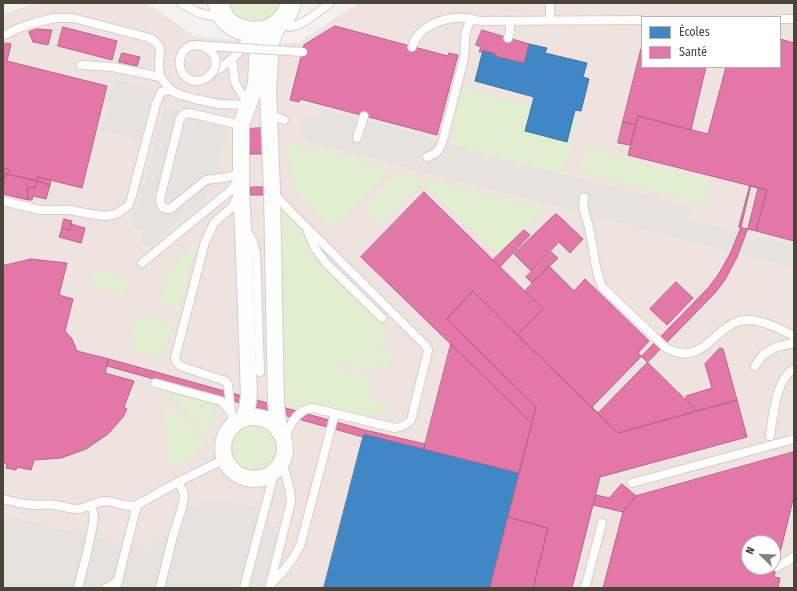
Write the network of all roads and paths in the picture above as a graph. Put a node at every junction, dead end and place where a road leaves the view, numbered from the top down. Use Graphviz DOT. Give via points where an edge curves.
graph roads {
  1 [pos="181,3"];
  2 [pos="330,3"];
  3 [pos="550,3"];
  4 [pos="222,12"];
  5 [pos="288,13"];
  6 [pos="472,19"];
  7 [pos="781,19"];
  8 [pos="794,19"];
  9 [pos="641,20"];
  10 [pos="510,21"];
  11 [pos="550,21"];
  12 [pos="246,31"];
  13 [pos="3,36"];
  14 [pos="508,38"];
  15 [pos="412,47"];
  16 [pos="303,52"];
  17 [pos="232,59"];
  18 [pos="81,65"];
  19 [pos="160,77"];
  20 [pos="175,92"];
  21 [pos="249,105"];
  22 [pos="269,114"];
  23 [pos="364,116"];
  24 [pos="284,120"];
  25 [pos="241,125"];
  26 [pos="357,138"];
  27 [pos="427,156"];
  28 [pos="241,171"];
  29 [pos="272,191"];
  30 [pos="241,192"];
  31 [pos="584,197"];
  32 [pos="3,201"];
  33 [pos="243,226"];
  34 [pos="305,226"];
  35 [pos="142,264"];
  36 [pos="382,318"];
  37 [pos="794,336"];
  38 [pos="794,343"];
  39 [pos="755,366"];
  40 [pos="794,369"];
  41 [pos="260,372"];
  42 [pos="155,384"];
  43 [pos="335,413"];
  44 [pos="236,418"];
  45 [pos="281,436"];
  46 [pos="770,436"];
  47 [pos="794,439"];
  48 [pos="225,459"];
  49 [pos="278,465"];
  50 [pos="178,482"];
  51 [pos="632,483"];
  52 [pos="3,499"];
  53 [pos="137,505"];
  54 [pos="92,506"];
  55 [pos="602,523"];
  56 [pos="794,557"];
  57 [pos="781,565"];
  58 [pos="119,579"];
  59 [pos="270,587"];
  60 [pos="78,588"];
  61 [pos="106,588"];
  62 [pos="116,588"];
  63 [pos="160,588"];
  64 [pos="244,588"];
  65 [pos="585,588"];
  1 -- 4 [label="lane" via="198,13 213,16"];
  2 -- 5 [label="lane" via="308,19 290,27"];
  3 -- 11 [label="lane"];
  4 -- 12 [label="street" via="235,27"];
  5 -- 12 [label="street" via="268,30"];
  5 -- 22 [label="street" via="271,42"];
  6 -- 10 [label="lane"];
  6 -- 15 [label="lane" via="452,18 434,24 422,32"];
  6 -- 27 [label="lane" via="465,36 464,58 440,150"];
  7 -- 8 [label="lane"];
  9 -- 11 [label="lane"];
  10 -- 11 [label="lane"];
  10 -- 14 [label="lane"];
  12 -- 17 [label="lane" via="244,45"];
  12 -- 21 [label="street" via="258,42 256,84"];
  13 -- 19 [label="lane" via="34,23 55,18 73,18 150,38 157,43 160,50"];
  16 -- 17 [label="lane, bridge" via="202,45 193,45 187,47 182,54 180,59 180,64 182,71 187,77 196,80 205,79 211,74 214,71 216,62 209,50 200,46 196,45 191,46 181,59 181,67 185,74 192,78 200,80 208,76 224,66"];
  17 -- 21 [label="lane" via="235,83"];
  18 -- 19 [label="lane" via="113,67"];
  19 -- 20 [label="lane"];
  20 -- 21 [label="lane" via="219,104"];
  20 -- 32 [label="lane" via="161,92 131,199 128,206 116,214 105,216 70,210 40,210"];
  21 -- 22 [label="street"];
  21 -- 25 [label="street"];
  22 -- 24 [label="lane"];
  22 -- 29 [label="street"];
  23 -- 26 [label="lane"];
  25 -- 28 [label="street"];
  25 -- 28 [label="lane" via="190,113 184,114 180,119 160,199 162,207 170,208 206,180 228,177"];
  28 -- 30 [label="street"];
  28 -- 35 [label="lane" via="231,190"];
  29 -- 34 [label="lane"];
  29 -- 45 [label="street" via="276,404"];
  30 -- 33 [label="street"];
  30 -- 44 [label="lane" via="232,207 214,223 205,242 175,358 180,366 225,381"];
  31 -- 37 [label="lane" via="583,205 602,288 666,348 688,354 699,350 736,322 747,320 770,325"];
  33 -- 41 [label="lane" via="253,242 256,253"];
  33 -- 44 [label="street" via="249,396 247,408"];
  34 -- 36 [label="lane" via="325,262"];
  34 -- 43 [label="lane" via="426,345 428,350 411,420 407,424 395,428"];
  38 -- 39 [label="lane" via="776,347 763,355"];
  40 -- 46 [label="lane" via="783,380 778,391"];
  42 -- 44 [label="lane" via="221,401"];
  43 -- 45 [label="lane" via="312,408 304,410"];
  43 -- 59 [label="lane" via="300,546"];
  44 -- 45 [label="street" via="263,418 272,423"];
  44 -- 48 [label="street" via="224,439"];
  45 -- 49 [label="street" via="284,451"];
  47 -- 51 [label="lane"];
  48 -- 49 [label="street" via="238,474 247,478 267,475"];
  48 -- 50 [label="lane"];
  49 -- 59 [label="lane" via="290,490 291,502"];
  49 -- 64 [label="lane"];
  50 -- 53 [label="lane"];
  50 -- 63 [label="lane" via="184,496"];
  52 -- 54 [label="lane" via="76,509"];
  53 -- 54 [label="lane" via="129,507 104,501"];
  53 -- 58 [label="lane"];
  54 -- 60 [label="lane" via="94,519"];
  55 -- 65 [label="lane"];
  56 -- 57 [label="lane"];
  58 -- 61 [label="lane"];
  58 -- 62 [label="lane"];
}
